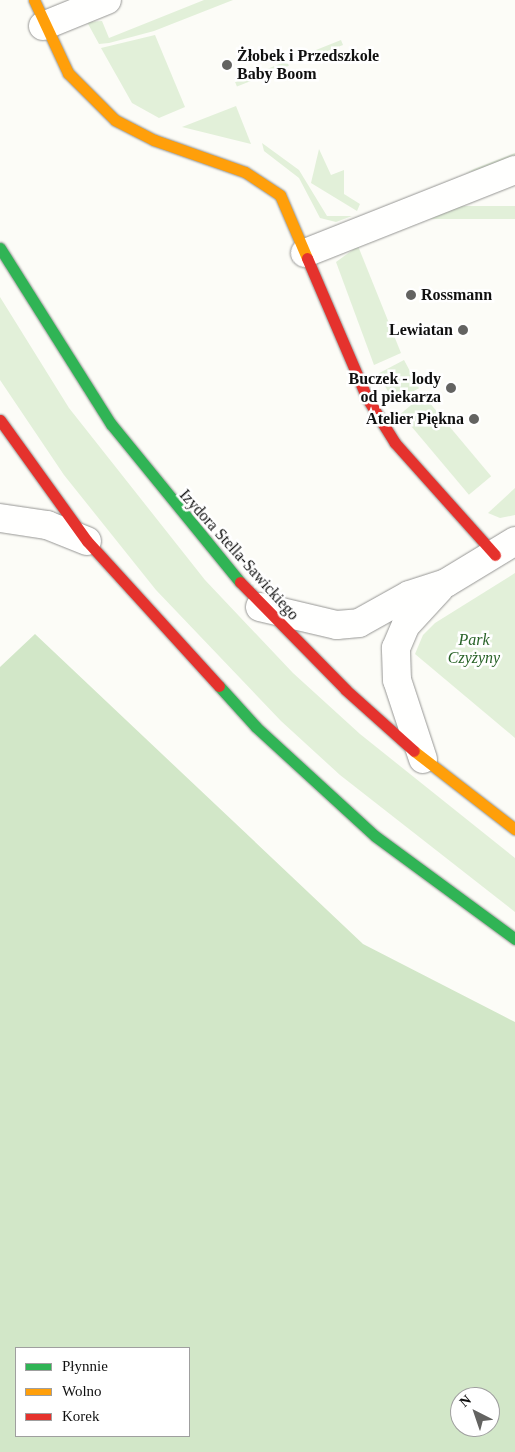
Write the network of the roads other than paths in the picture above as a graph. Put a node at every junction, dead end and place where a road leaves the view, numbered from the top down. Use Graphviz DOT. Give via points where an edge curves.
graph roads {
  1 [pos="34,0"];
  2 [pos="107,0"];
  3 [pos="43,26"];
  4 [pos="515,170"];
  5 [pos="0,248"];
  6 [pos="305,252"];
  7 [pos="0,420"];
  8 [pos="0,518"];
  9 [pos="87,541"];
  10 [pos="505,548"];
  11 [pos="446,583"];
  12 [pos="260,607"];
  13 [pos="423,759"];
  14 [pos="515,829"];
  15 [pos="515,939"];
  1 -- 3 [label="main road"];
  2 -- 3 [label="street"];
  3 -- 6 [label="main road" via="68,73 115,120 154,140 246,172 274,189 288,210"];
  4 -- 6 [label="street"];
  5 -- 12 [label="main road, Izydora Stella-Sawickiego" via="110,424"];
  6 -- 10 [label="main road" via="349,360 395,443"];
  7 -- 9 [label="main road"];
  8 -- 9 [label="street" via="47,525"];
  9 -- 15 [label="main road" via="256,727 375,836"];
  10 -- 11 [label="street"];
  11 -- 12 [label="street" via="344,625"];
  11 -- 13 [label="street" via="410,620 396,648 396,680"];
  12 -- 13 [label="main road, Izydora Stella-Sawickiego"];
  13 -- 14 [label="main road, Izydora Stella-Sawickiego"];
}
